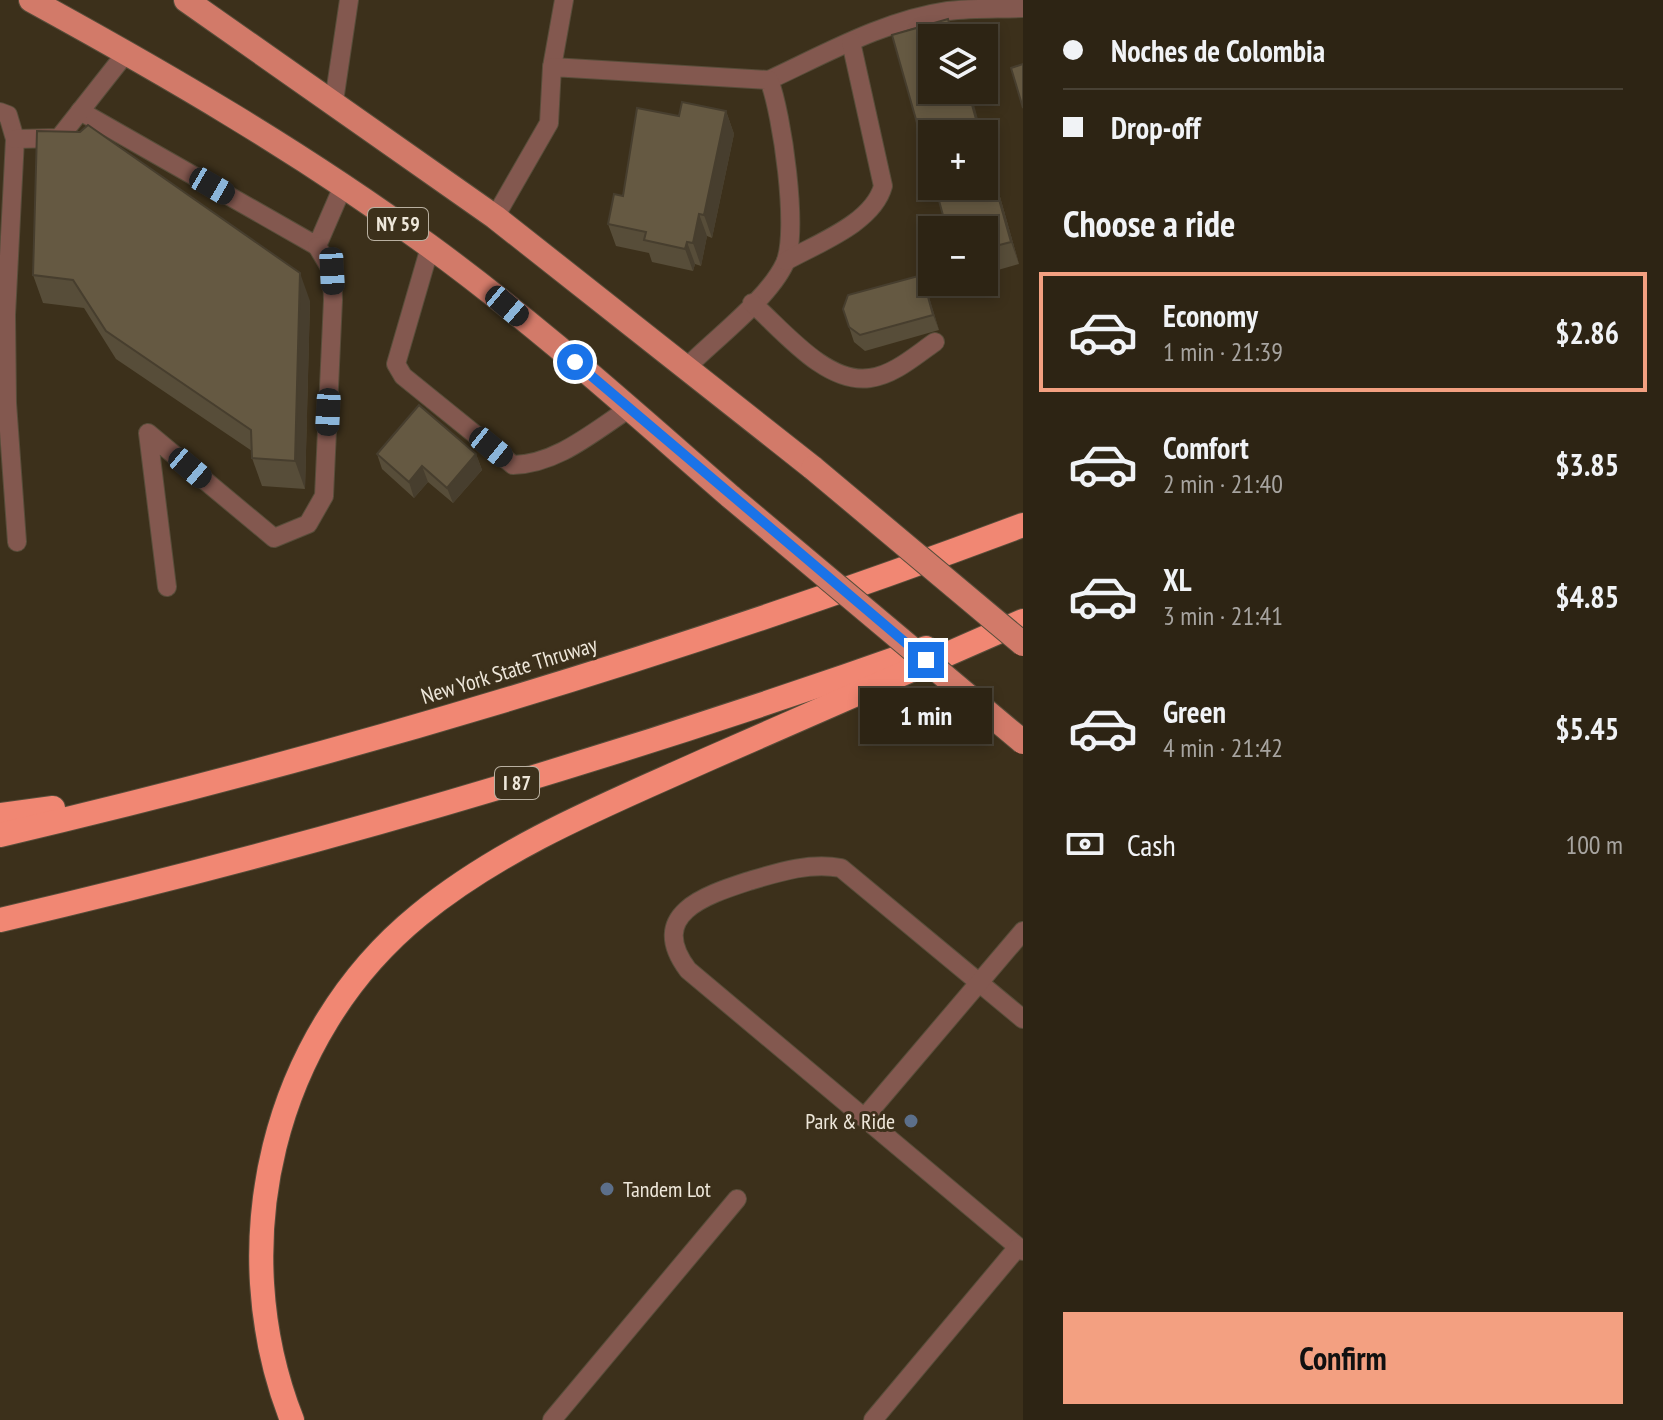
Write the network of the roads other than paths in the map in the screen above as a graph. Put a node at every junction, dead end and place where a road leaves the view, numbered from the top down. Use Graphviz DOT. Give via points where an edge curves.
graph roads {
  1 [pos="31,0"];
  2 [pos="186,0"];
  3 [pos="349,0"];
  4 [pos="564,0"];
  5 [pos="1023,8"];
  6 [pos="851,42"];
  7 [pos="126,53"];
  8 [pos="552,67"];
  9 [pos="769,80"];
  10 [pos="334,101"];
  11 [pos="80,111"];
  12 [pos="0,112"];
  13 [pos="15,139"];
  14 [pos="343,186"];
  15 [pos="495,217"];
  16 [pos="317,246"];
  17 [pos="430,247"];
  18 [pos="786,261"];
  19 [pos="752,303"];
  20 [pos="935,342"];
  21 [pos="688,366"];
  22 [pos="630,408"];
  23 [pos="1023,525"];
  24 [pos="17,542"];
  25 [pos="167,587"];
  26 [pos="1023,612"];
  27 [pos="1023,621"];
  28 [pos="1023,644"];
  29 [pos="1023,742"];
  30 [pos="174,792"];
  31 [pos="0,815"];
  32 [pos="0,835"];
  33 [pos="0,920"];
  34 [pos="1023,931"];
  35 [pos="980,982"];
  36 [pos="1023,1019"];
  37 [pos="864,1118"];
  38 [pos="737,1199"];
  39 [pos="1020,1249"];
  40 [pos="292,1420"];
  41 [pos="552,1420"];
  42 [pos="873,1420"];
  1 -- 7 [label="main road, NY 59"];
  2 -- 10 [label="main road, NY 59"];
  3 -- 10 [label="lane"];
  4 -- 8 [label="lane"];
  5 -- 6 [label="lane" via="948,11"];
  6 -- 9 [label="lane"];
  6 -- 18 [label="lane" via="883,186 879,202"];
  7 -- 11 [label="lane"];
  7 -- 14 [label="main road, NY 59"];
  8 -- 9 [label="lane"];
  8 -- 15 [label="lane" via="549,123"];
  9 -- 18 [label="lane" via="778,103 790,193"];
  10 -- 15 [label="main road, NY 59"];
  11 -- 13 [label="lane" via="59,138"];
  11 -- 16 [label="lane"];
  12 -- 13 [label="lane" via="8,115"];
  13 -- 24 [label="lane" via="6,315"];
  14 -- 16 [label="lane"];
  14 -- 17 [label="main road, NY 59"];
  15 -- 21 [label="main road, NY 59"];
  16 -- 25 [label="lane" via="332,271 333,300 324,496 308,524 274,538 148,433"];
  17 -- 22 [label="main road, NY 59"];
  17 -- 22 [label="lane" via="396,364 403,376 500,455 513,465 551,459"];
  18 -- 19 [label="lane"];
  19 -- 20 [label="lane" via="843,376 873,378"];
  19 -- 21 [label="lane"];
  21 -- 28 [label="main road, NY 59, bridge"];
  22 -- 29 [label="main road, NY 59, bridge"];
  23 -- 30 [label="highway, New York State Thruway" via="618,665"];
  26 -- 33 [label="highway, I 87" via="529,780"];
  27 -- 40 [label="highway" via="540,837 445,895 371,962 333,1012 301,1070 279,1127 266,1187 260,1250 264,1311"];
  30 -- 31 [label="highway"];
  30 -- 32 [label="highway, New York State Thruway"];
  34 -- 35 [label="lane"];
  35 -- 36 [label="lane"];
  35 -- 37 [label="lane"];
  35 -- 37 [label="lane" via="841,868 818,865 756,879 702,898 680,916 674,944 688,970"];
  37 -- 39 [label="lane"];
  38 -- 41 [label="lane"];
  39 -- 42 [label="lane"];
}
